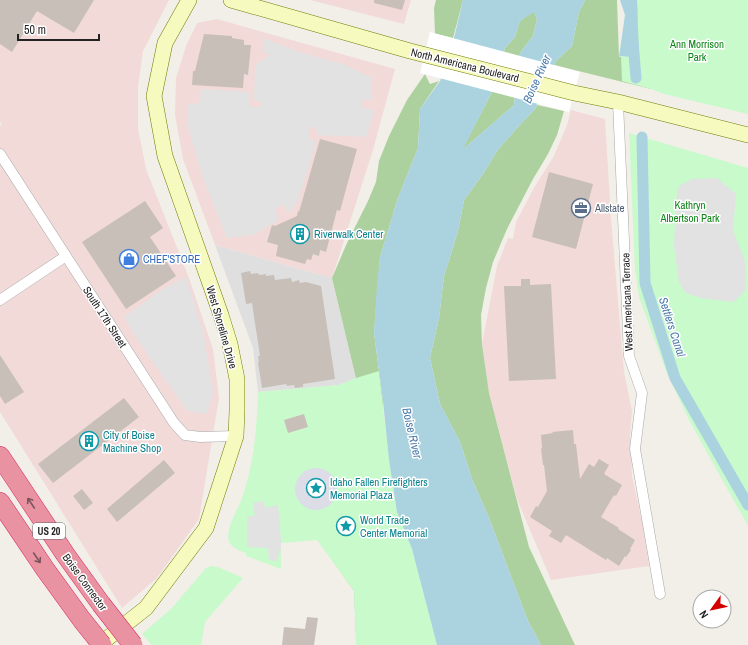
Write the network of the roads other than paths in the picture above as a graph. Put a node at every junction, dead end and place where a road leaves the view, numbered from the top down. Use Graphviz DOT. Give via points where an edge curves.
graph roads {
  1 [pos="189,0"];
  2 [pos="231,0"];
  3 [pos="618,102"];
  4 [pos="748,135"];
  5 [pos="0,154"];
  6 [pos="66,256"];
  7 [pos="0,300"];
  8 [pos="236,436"];
  9 [pos="0,456"];
  10 [pos="0,502"];
  11 [pos="660,594"];
  12 [pos="99,645"];
  13 [pos="102,645"];
  14 [pos="133,645"];
  1 -- 8 [label="main road, West Shoreline Drive" via="165,43 154,96 165,156 230,344 237,379"];
  2 -- 3 [label="main road, North Americana Boulevard" via="424,54"];
  3 -- 4 [label="main road, North Americana Boulevard"];
  3 -- 11 [label="street, West Americana Terrace" via="629,356 642,394 635,449"];
  5 -- 6 [label="street, South 17th Street"];
  6 -- 7 [label="street"];
  6 -- 8 [label="street, South 17th Street" via="169,417 185,436"];
  8 -- 12 [label="main road, West Shoreline Drive" via="206,528 146,608"];
  14 -- 9 [label="highway, Boise Connector / US 20, one-way, bridge" via="65,554"];
  10 -- 13 [label="highway, US 20, one-way, bridge" via="45,569"];
}
